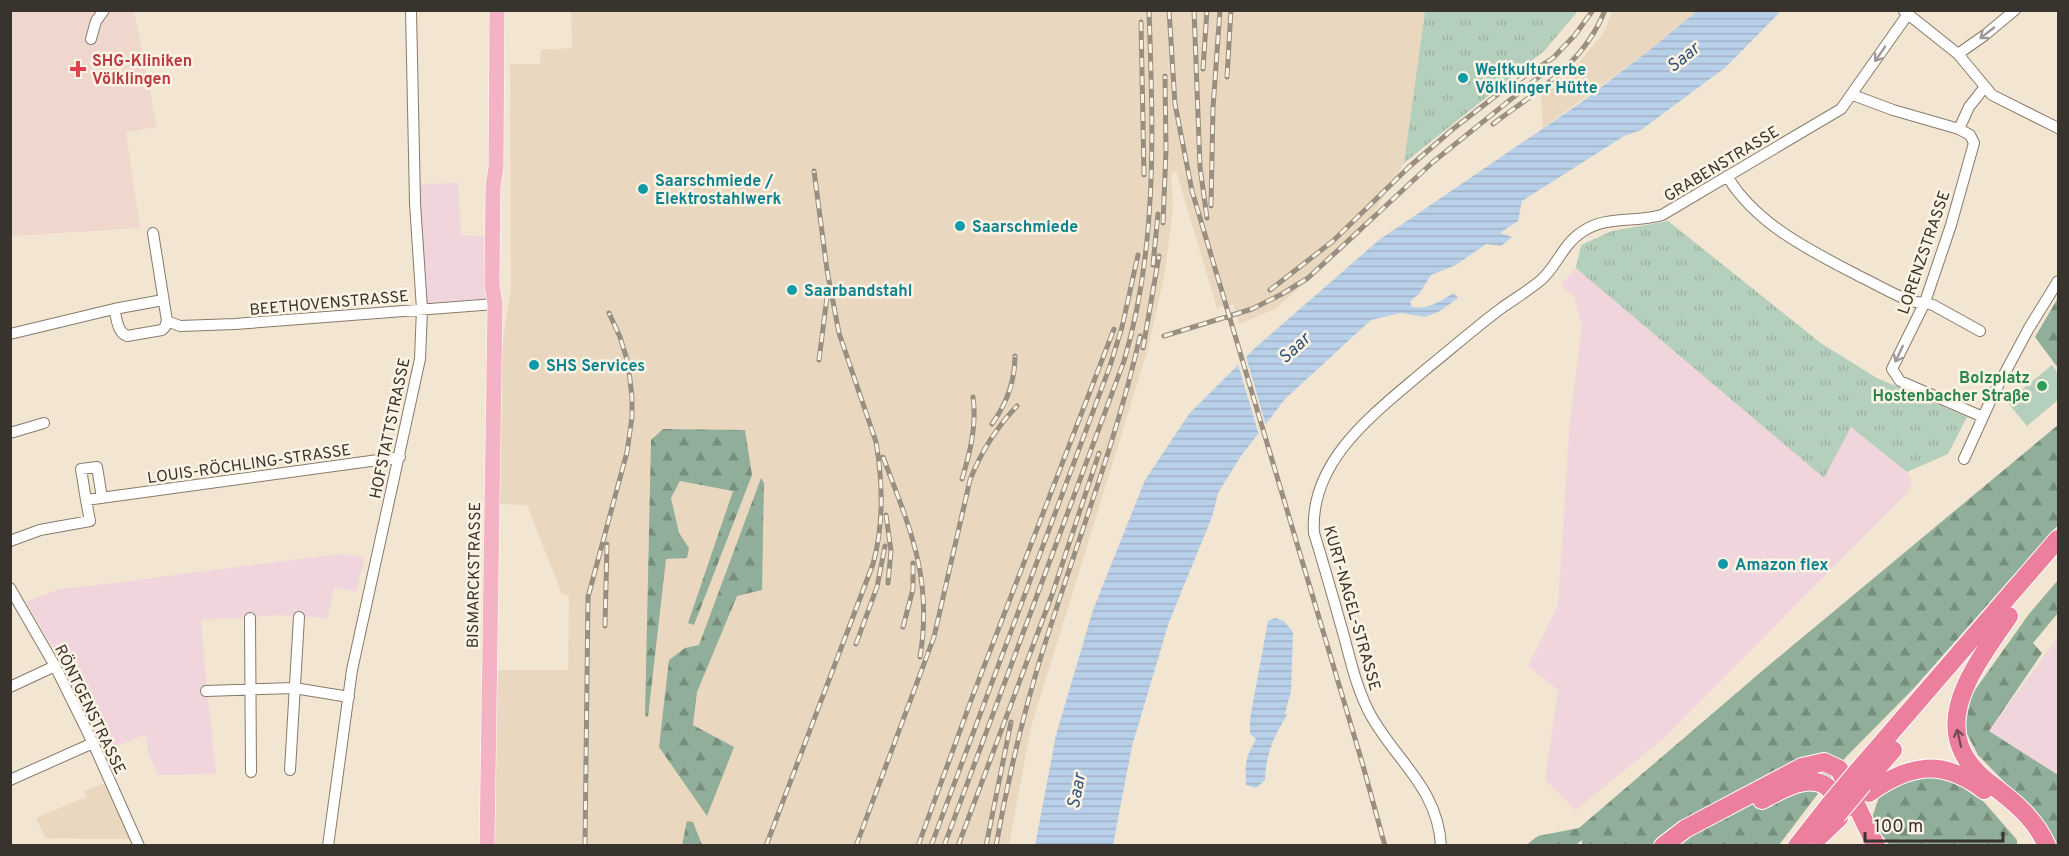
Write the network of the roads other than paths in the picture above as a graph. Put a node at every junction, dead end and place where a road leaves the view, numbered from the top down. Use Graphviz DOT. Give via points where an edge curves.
graph roads {
  1 [pos="104,10"];
  2 [pos="411,10"];
  3 [pos="496,10"];
  4 [pos="2015,10"];
  5 [pos="1906,12"];
  6 [pos="91,39"];
  7 [pos="1958,54"];
  8 [pos="1984,88"];
  9 [pos="1853,94"];
  10 [pos="2057,123"];
  11 [pos="1959,129"];
  12 [pos="1727,176"];
  13 [pos="1592,226"];
  14 [pos="153,233"];
  15 [pos="2058,281"];
  16 [pos="163,300"];
  17 [pos="1925,302"];
  18 [pos="495,304"];
  19 [pos="114,309"];
  20 [pos="422,309"];
  21 [pos="167,321"];
  22 [pos="1980,331"];
  23 [pos="10,334"];
  24 [pos="1983,417"];
  25 [pos="44,423"];
  26 [pos="10,434"];
  27 [pos="400,457"];
  28 [pos="1964,459"];
  29 [pos="102,498"];
  30 [pos="86,500"];
  31 [pos="2058,539"];
  32 [pos="10,541"];
  33 [pos="2058,558"];
  34 [pos="11,592"];
  35 [pos="2009,616"];
  36 [pos="299,617"];
  37 [pos="250,618"];
  38 [pos="55,666"];
  39 [pos="10,687"];
  40 [pos="250,688"];
  41 [pos="294,688"];
  42 [pos="206,691"];
  43 [pos="349,697"];
  44 [pos="93,743"];
  45 [pos="290,770"];
  46 [pos="251,772"];
  47 [pos="10,780"];
  48 [pos="1862,783"];
  49 [pos="1835,812"];
  50 [pos="1815,842"];
  51 [pos="139,846"];
  52 [pos="328,846"];
  53 [pos="487,846"];
  54 [pos="1440,846"];
  55 [pos="1663,846"];
  56 [pos="1676,846"];
  57 [pos="1797,846"];
  58 [pos="1874,846"];
  59 [pos="2037,846"];
  60 [pos="2047,846"];
  1 -- 6 [label="street"];
  2 -- 20 [label="street, HOFSTATTSTRASSE" via="415,203"];
  3 -- 18 [label="main road, BISMARCKSTRASSE" via="496,167 492,187"];
  4 -- 7 [label="street, one-way"];
  5 -- 7 [label="street"];
  5 -- 9 [label="street, GRABENSTRASSE, one-way"];
  7 -- 8 [label="street"];
  8 -- 10 [label="street" via="2003,102"];
  8 -- 11 [label="street"];
  9 -- 11 [label="street"];
  9 -- 12 [label="street, GRABENSTRASSE" via="1832,116"];
  11 -- 17 [label="street, LORENZSTRASSE" via="1970,135 1974,143"];
  12 -- 13 [label="street, GRABENSTRASSE" via="1662,215"];
  12 -- 17 [label="street" via="1736,190 1782,233 1905,298"];
  13 -- 54 [label="street, KURT-NAGEL-STRASSE" via="1567,245 1541,280 1478,326 1365,421 1329,467 1316,501 1314,534 1359,689 1368,711 1430,800"];
  14 -- 16 [label="street"];
  15 -- 24 [label="street"];
  16 -- 19 [label="street"];
  16 -- 21 [label="street"];
  17 -- 22 [label="street"];
  17 -- 24 [label="street, LORENZSTRASSE, one-way" via="1892,369 1895,376 1907,385"];
  18 -- 20 [label="street, BEETHOVENSTRASSE"];
  18 -- 53 [label="main road, BISMARCKSTRASSE"];
  19 -- 21 [label="street" via="118,328 127,336 162,330"];
  19 -- 23 [label="street"];
  20 -- 21 [label="street, BEETHOVENSTRASSE" via="235,324 180,326"];
  20 -- 27 [label="street, HOFSTATTSTRASSE" via="417,376"];
  24 -- 28 [label="street"];
  25 -- 26 [label="street"];
  27 -- 29 [label="street, LOUIS-RÖCHLING-STRASSE"];
  27 -- 43 [label="street, HOFSTATTSTRASSE"];
  29 -- 30 [label="street, LOUIS-RÖCHLING-STRASSE"];
  29 -- 30 [label="street" via="97,467 81,469"];
  30 -- 32 [label="street" via="90,521 40,530"];
  31 -- 48 [label="highway"];
  33 -- 35 [label="highway"];
  34 -- 38 [label="street, RÖNTGENSTRASSE"];
  35 -- 48 [label="highway"];
  60 -- 35 [label="highway, one-way" via="2041,831 2027,815 1978,774 1965,758 1958,740 1956,724 1963,689"];
  36 -- 41 [label="street"];
  37 -- 40 [label="street"];
  38 -- 39 [label="street"];
  38 -- 44 [label="street, RÖNTGENSTRASSE"];
  40 -- 41 [label="street"];
  40 -- 42 [label="street"];
  40 -- 46 [label="street"];
  41 -- 43 [label="street"];
  41 -- 45 [label="street"];
  43 -- 52 [label="street, HOFSTATTSTRASSE"];
  44 -- 47 [label="street"];
  44 -- 51 [label="street, RÖNTGENSTRASSE"];
  48 -- 49 [label="highway"];
  48 -- 59 [label="highway" via="1919,769 1955,772 2022,821"];
  49 -- 50 [label="highway"];
  49 -- 57 [label="highway"];
  55 -- 58 [label="highway" via="1684,829 1772,781 1802,766 1824,762 1839,769"];
  56 -- 58 [label="highway" via="1778,792 1806,782 1825,785"];
}
